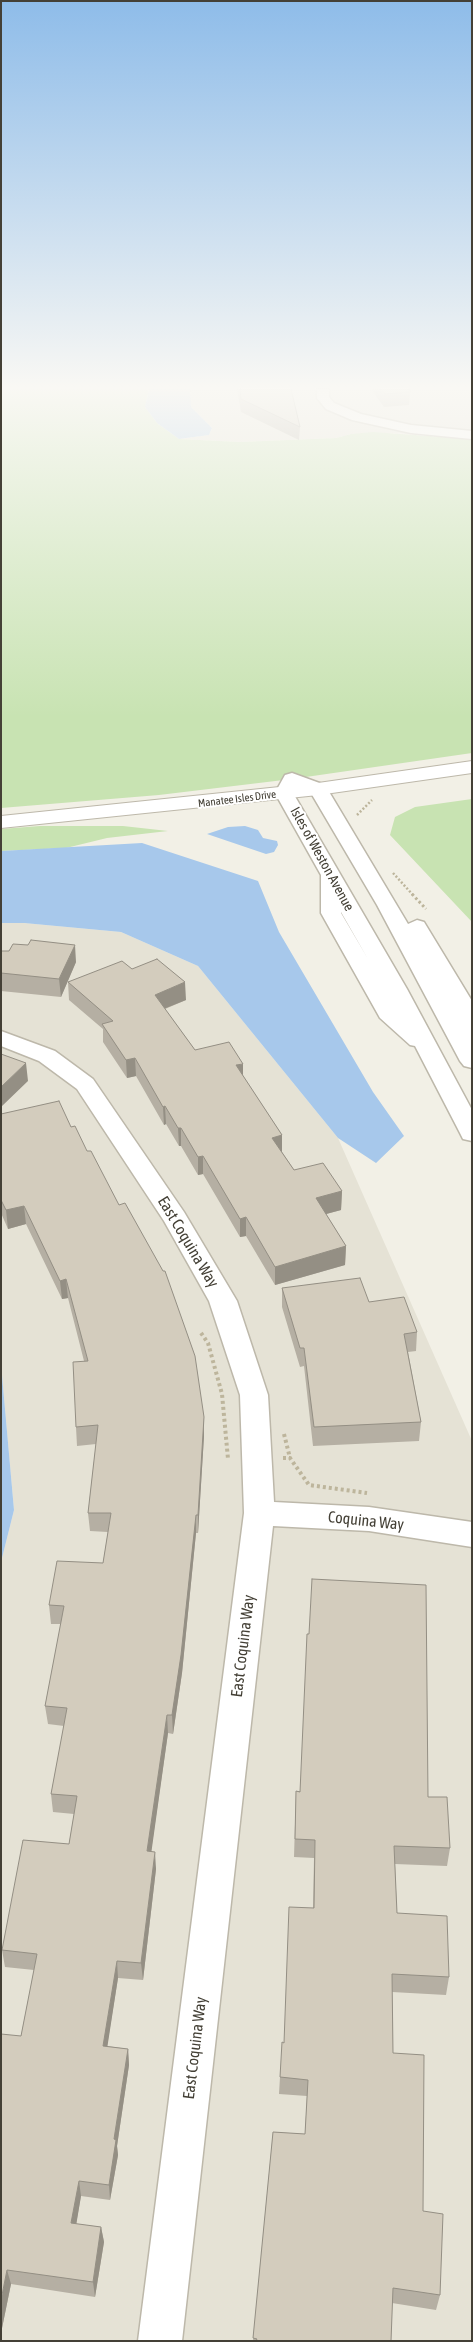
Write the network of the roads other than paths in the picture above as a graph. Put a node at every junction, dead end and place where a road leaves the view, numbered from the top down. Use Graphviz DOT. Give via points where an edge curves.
graph roads {
  1 [pos="472,753"];
  2 [pos="472,767"];
  3 [pos="288,786"];
  4 [pos="318,789"];
  5 [pos="1,808"];
  6 [pos="1,822"];
  7 [pos="365,869"];
  8 [pos="330,872"];
  9 [pos="387,905"];
  10 [pos="350,910"];
  11 [pos="439,983"];
  12 [pos="396,989"];
  13 [pos="4,1038"];
  14 [pos="425,1045"];
  15 [pos="472,1061"];
  16 [pos="472,1132"];
  17 [pos="259,1513"];
  18 [pos="472,1535"];
  19 [pos="160,2341"];
  1 -- 3 [label="street, Manatee Isles Drive"];
  2 -- 4 [label="street, Manatee Isles Drive"];
  3 -- 4 [label="street, Manatee Isles Drive"];
  3 -- 5 [label="street, Manatee Isles Drive"];
  3 -- 6 [label="street, Manatee Isles Drive"];
  3 -- 8 [label="street, Isles of Weston Avenue"];
  4 -- 7 [label="street"];
  7 -- 9 [label="street"];
  7 -- 11 [label="street" via="403,902"];
  8 -- 10 [label="street, Isles of Weston Avenue"];
  8 -- 14 [label="street" via="331,913 391,1018"];
  9 -- 10 [label="street"];
  9 -- 11 [label="street"];
  10 -- 12 [label="street, Isles of Weston Avenue"];
  11 -- 12 [label="street"];
  11 -- 15 [label="street" via="459,1038"];
  12 -- 14 [label="street, Isles of Weston Avenue"];
  13 -- 17 [label="street, East Coquina Way" via="47,1056 86,1084 175,1218 223,1301 254,1395"];
  14 -- 16 [label="street, Isles of Weston Avenue"];
  17 -- 18 [label="street, Coquina Way" via="370,1519"];
  17 -- 19 [label="street, East Coquina Way"];
}
